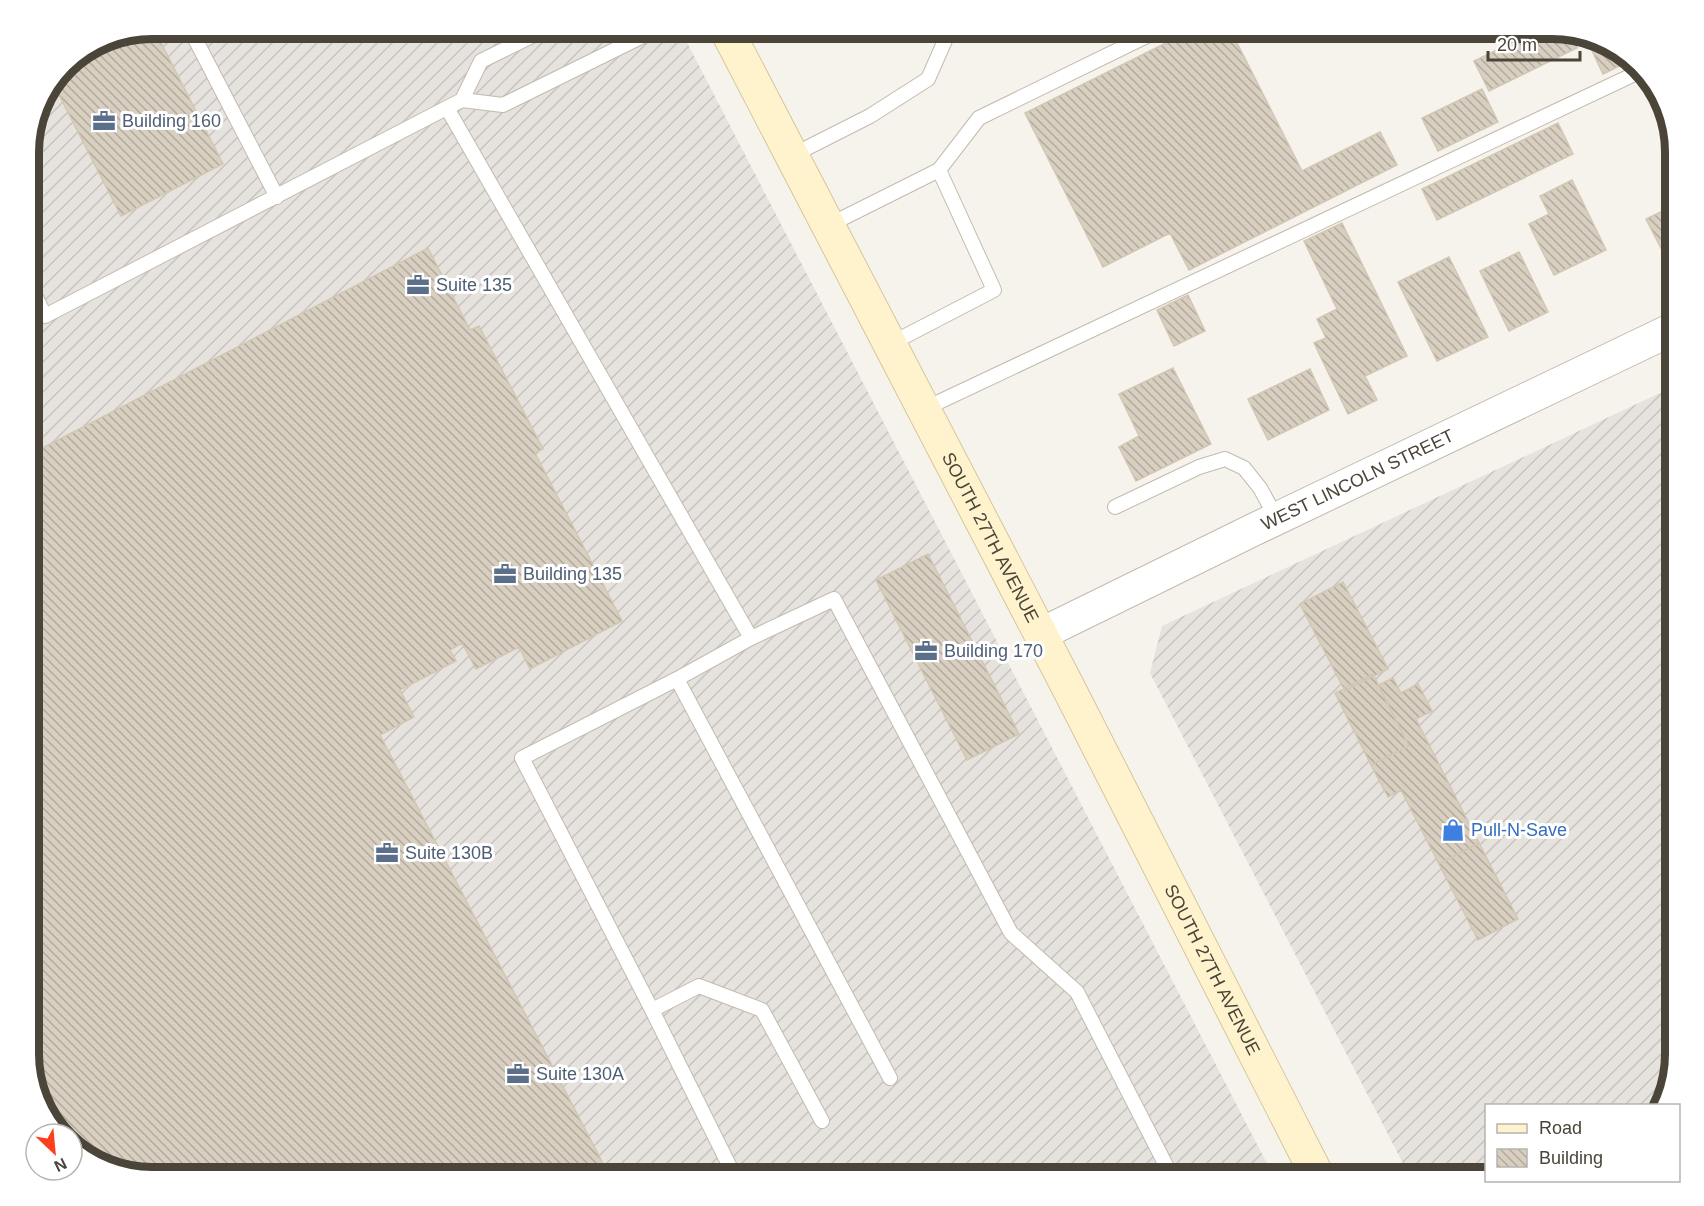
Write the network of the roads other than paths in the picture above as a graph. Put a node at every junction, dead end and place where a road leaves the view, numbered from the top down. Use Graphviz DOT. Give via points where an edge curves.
graph roads {
  1 [pos="196,39"];
  2 [pos="524,39"];
  3 [pos="635,39"];
  4 [pos="732,39"];
  5 [pos="945,39"];
  6 [pos="1139,39"];
  7 [pos="1634,74"];
  8 [pos="462,100"];
  9 [pos="447,108"];
  10 [pos="793,156"];
  11 [pos="939,170"];
  12 [pos="277,197"];
  13 [pos="829,225"];
  14 [pos="39,304"];
  15 [pos="1665,333"];
  16 [pos="890,344"];
  17 [pos="924,409"];
  18 [pos="1115,507"];
  19 [pos="1277,519"];
  20 [pos="1041,634"];
  21 [pos="751,638"];
  22 [pos="677,679"];
  23 [pos="652,1010"];
  24 [pos="890,1078"];
  25 [pos="822,1121"];
  26 [pos="730,1167"];
  27 [pos="1166,1167"];
  28 [pos="1311,1167"];
  1 -- 12 [label="lane"];
  2 -- 8 [label="lane" via="481,61"];
  3 -- 8 [label="lane" via="503,105"];
  4 -- 10 [label="main road, SOUTH 27TH AVENUE"];
  5 -- 10 [label="lane" via="928,79 870,116"];
  6 -- 11 [label="lane" via="979,118"];
  7 -- 17 [label="lane"];
  8 -- 9 [label="lane"];
  9 -- 12 [label="lane"];
  9 -- 21 [label="lane"];
  10 -- 13 [label="main road, SOUTH 27TH AVENUE"];
  11 -- 13 [label="lane"];
  11 -- 16 [label="lane" via="994,290"];
  12 -- 14 [label="lane" via="45,316"];
  13 -- 16 [label="main road, SOUTH 27TH AVENUE"];
  15 -- 19 [label="street, WEST LINCOLN STREET"];
  16 -- 17 [label="main road, SOUTH 27TH AVENUE"];
  17 -- 20 [label="main road, SOUTH 27TH AVENUE"];
  18 -- 19 [label="lane" via="1199,467 1225,459 1244,468"];
  19 -- 20 [label="street, WEST LINCOLN STREET"];
  20 -- 28 [label="main road, SOUTH 27TH AVENUE"];
  21 -- 22 [label="lane"];
  21 -- 27 [label="lane" via="834,599 1011,933 1077,992"];
  22 -- 23 [label="lane" via="522,758"];
  22 -- 24 [label="lane"];
  23 -- 25 [label="lane" via="699,986 762,1010"];
  23 -- 26 [label="lane"];
}
